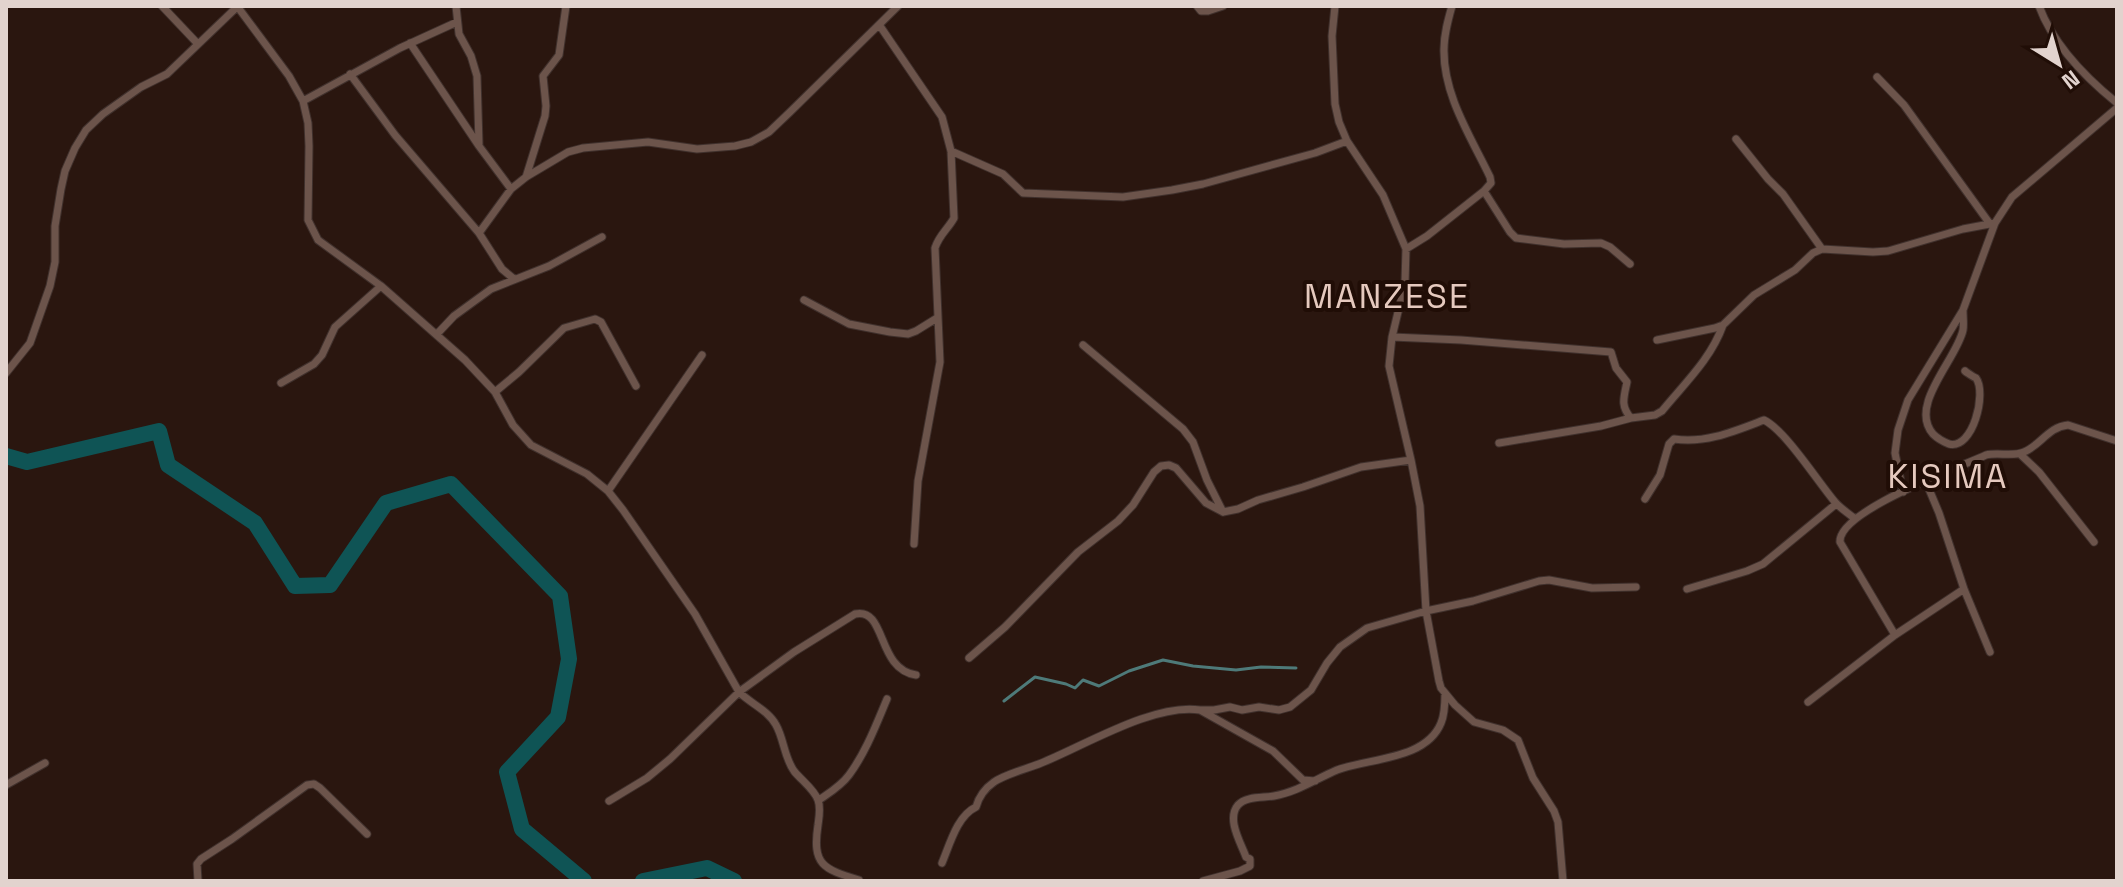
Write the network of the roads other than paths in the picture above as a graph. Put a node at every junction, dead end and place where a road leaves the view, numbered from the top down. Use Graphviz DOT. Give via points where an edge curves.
graph roads {
  1 [pos="162,6"];
  2 [pos="238,6"];
  3 [pos="456,6"];
  4 [pos="566,6"];
  5 [pos="898,6"];
  6 [pos="1197,6"];
  7 [pos="1223,6"];
  8 [pos="1335,6"];
  9 [pos="1452,6"];
  10 [pos="2039,6"];
  11 [pos="457,22"];
  12 [pos="880,26"];
  13 [pos="197,43"];
  14 [pos="410,43"];
  15 [pos="350,74"];
  16 [pos="1877,77"];
  17 [pos="303,101"];
  18 [pos="2117,105"];
  19 [pos="1736,139"];
  20 [pos="1347,141"];
  21 [pos="479,146"];
  22 [pos="951,151"];
  23 [pos="526,177"];
  24 [pos="511,189"];
  25 [pos="1484,191"];
  26 [pos="1992,223"];
  27 [pos="479,233"];
  28 [pos="602,237"];
  29 [pos="1406,249"];
  30 [pos="1822,249"];
  31 [pos="1630,264"];
  32 [pos="514,279"];
  33 [pos="381,286"];
  34 [pos="804,300"];
  35 [pos="1963,310"];
  36 [pos="937,318"];
  37 [pos="1723,325"];
  38 [pos="437,334"];
  39 [pos="1392,337"];
  40 [pos="1657,340"];
  41 [pos="1083,345"];
  42 [pos="702,355"];
  43 [pos="1965,371"];
  44 [pos="6,373"];
  45 [pos="281,383"];
  46 [pos="636,386"];
  47 [pos="495,392"];
  48 [pos="1631,418"];
  49 [pos="2117,441"];
  50 [pos="1499,443"];
  51 [pos="2020,454"];
  52 [pos="1411,460"];
  53 [pos="1926,482"];
  54 [pos="608,491"];
  55 [pos="1903,492"];
  56 [pos="1645,499"];
  57 [pos="1836,504"];
  58 [pos="1223,512"];
  59 [pos="1854,518"];
  60 [pos="2094,542"];
  61 [pos="914,544"];
  62 [pos="1636,587"];
  63 [pos="1687,589"];
  64 [pos="1964,589"];
  65 [pos="1426,611"];
  66 [pos="1895,635"];
  67 [pos="1990,652"];
  68 [pos="969,658"];
  69 [pos="916,675"];
  70 [pos="739,692"];
  71 [pos="1445,693"];
  72 [pos="887,699"];
  73 [pos="1808,702"];
  74 [pos="1200,710"];
  75 [pos="45,763"];
  76 [pos="1315,781"];
  77 [pos="6,785"];
  78 [pos="819,800"];
  79 [pos="609,801"];
  80 [pos="367,834"];
  81 [pos="942,863"];
  82 [pos="859,880"];
  83 [pos="198,881"];
  84 [pos="1203,881"];
  85 [pos="1563,881"];
  1 -- 13 [label="street"];
  2 -- 13 [label="street"];
  2 -- 17 [label="street"];
  3 -- 11 [label="street"];
  4 -- 23 [label="street" via="559,55 543,76 545,116"];
  5 -- 12 [label="street"];
  6 -- 7 [label="street" via="1208,11"];
  8 -- 20 [label="street" via="1335,104"];
  9 -- 25 [label="street" via="1444,40 1445,70 1490,177"];
  10 -- 18 [label="street" via="2064,48"];
  11 -- 14 [label="street"];
  11 -- 21 [label="street" via="477,76"];
  12 -- 22 [label="street" via="942,117"];
  12 -- 23 [label="street" via="769,132 751,142 697,149 648,142 583,148"];
  13 -- 44 [label="street" via="167,74 103,114 75,148 61,189 50,286 30,343"];
  14 -- 15 [label="street"];
  14 -- 21 [label="street"];
  15 -- 17 [label="street"];
  15 -- 27 [label="street"];
  16 -- 26 [label="street"];
  17 -- 33 [label="street" via="311,229 318,240"];
  18 -- 26 [label="street" via="2012,197"];
  19 -- 30 [label="street"];
  20 -- 22 [label="street" via="1203,184 1092,198 1023,193 1003,174"];
  20 -- 29 [label="street" via="1383,195"];
  21 -- 24 [label="street"];
  22 -- 36 [label="street" via="954,218 935,248"];
  23 -- 24 [label="street"];
  24 -- 27 [label="street"];
  25 -- 29 [label="street"];
  25 -- 31 [label="street" via="1516,238 1601,243"];
  26 -- 30 [label="street" via="1888,251"];
  26 -- 35 [label="street"];
  27 -- 32 [label="street"];
  28 -- 32 [label="street"];
  29 -- 39 [label="street" via="1405,283"];
  30 -- 37 [label="street" via="1754,295"];
  32 -- 38 [label="street" via="473,301"];
  33 -- 38 [label="street"];
  33 -- 45 [label="street" via="335,327 314,364"];
  34 -- 36 [label="street" via="849,324 890,332 908,334"];
  35 -- 43 [label="street" via="1963,332 1926,411 1930,430 1950,445 1965,438 1977,415 1977,382"];
  35 -- 55 [label="street" via="1908,400 1898,430 1895,453"];
  36 -- 61 [label="street" via="940,362 918,481"];
  37 -- 40 [label="street"];
  37 -- 48 [label="street" via="1708,356 1662,411"];
  38 -- 47 [label="street"];
  39 -- 48 [label="street" via="1611,352 1627,382 1622,403"];
  39 -- 52 [label="street" via="1389,366"];
  41 -- 58 [label="street" via="1183,429"];
  42 -- 54 [label="street"];
  46 -- 47 [label="street" via="595,319 564,328"];
  47 -- 54 [label="street" via="531,445"];
  48 -- 50 [label="street"];
  49 -- 51 [label="street" via="2068,425 2048,432"];
  51 -- 53 [label="street" via="1986,455"];
  51 -- 60 [label="street"];
  52 -- 58 [label="street" via="1361,467"];
  52 -- 65 [label="street" via="1420,506"];
  53 -- 55 [label="street"];
  53 -- 64 [label="street"];
  54 -- 70 [label="street" via="695,614"];
  55 -- 59 [label="street"];
  56 -- 57 [label="street" via="1674,439 1726,435 1764,420"];
  57 -- 59 [label="street"];
  57 -- 63 [label="street" via="1763,564"];
  58 -- 68 [label="street" via="1206,503 1176,468 1161,466 1118,521 1078,552"];
  59 -- 66 [label="street" via="1840,542"];
  62 -- 65 [label="street" via="1539,581"];
  64 -- 66 [label="street"];
  64 -- 67 [label="street"];
  65 -- 71 [label="street"];
  65 -- 74 [label="street" via="1354,636 1327,663 1311,690 1290,707"];
  66 -- 73 [label="street"];
  69 -- 70 [label="street" via="899,668 876,624 862,612"];
  70 -- 78 [label="street" via="773,720 790,764"];
  70 -- 79 [label="street" via="670,759"];
  71 -- 76 [label="street" via="1442,722 1423,745"];
  71 -- 85 [label="street" via="1474,722 1518,740 1558,822"];
  72 -- 78 [label="street" via="848,776"];
  74 -- 76 [label="street" via="1273,751 1303,780"];
  74 -- 81 [label="street" via="1154,715 995,781 967,812"];
  75 -- 77 [label="street"];
  76 -- 84 [label="street" via="1238,805 1233,821 1250,866"];
  78 -- 82 [label="street" via="817,855 829,869"];
  80 -- 83 [label="street" via="320,788 307,785 201,859"];
}
